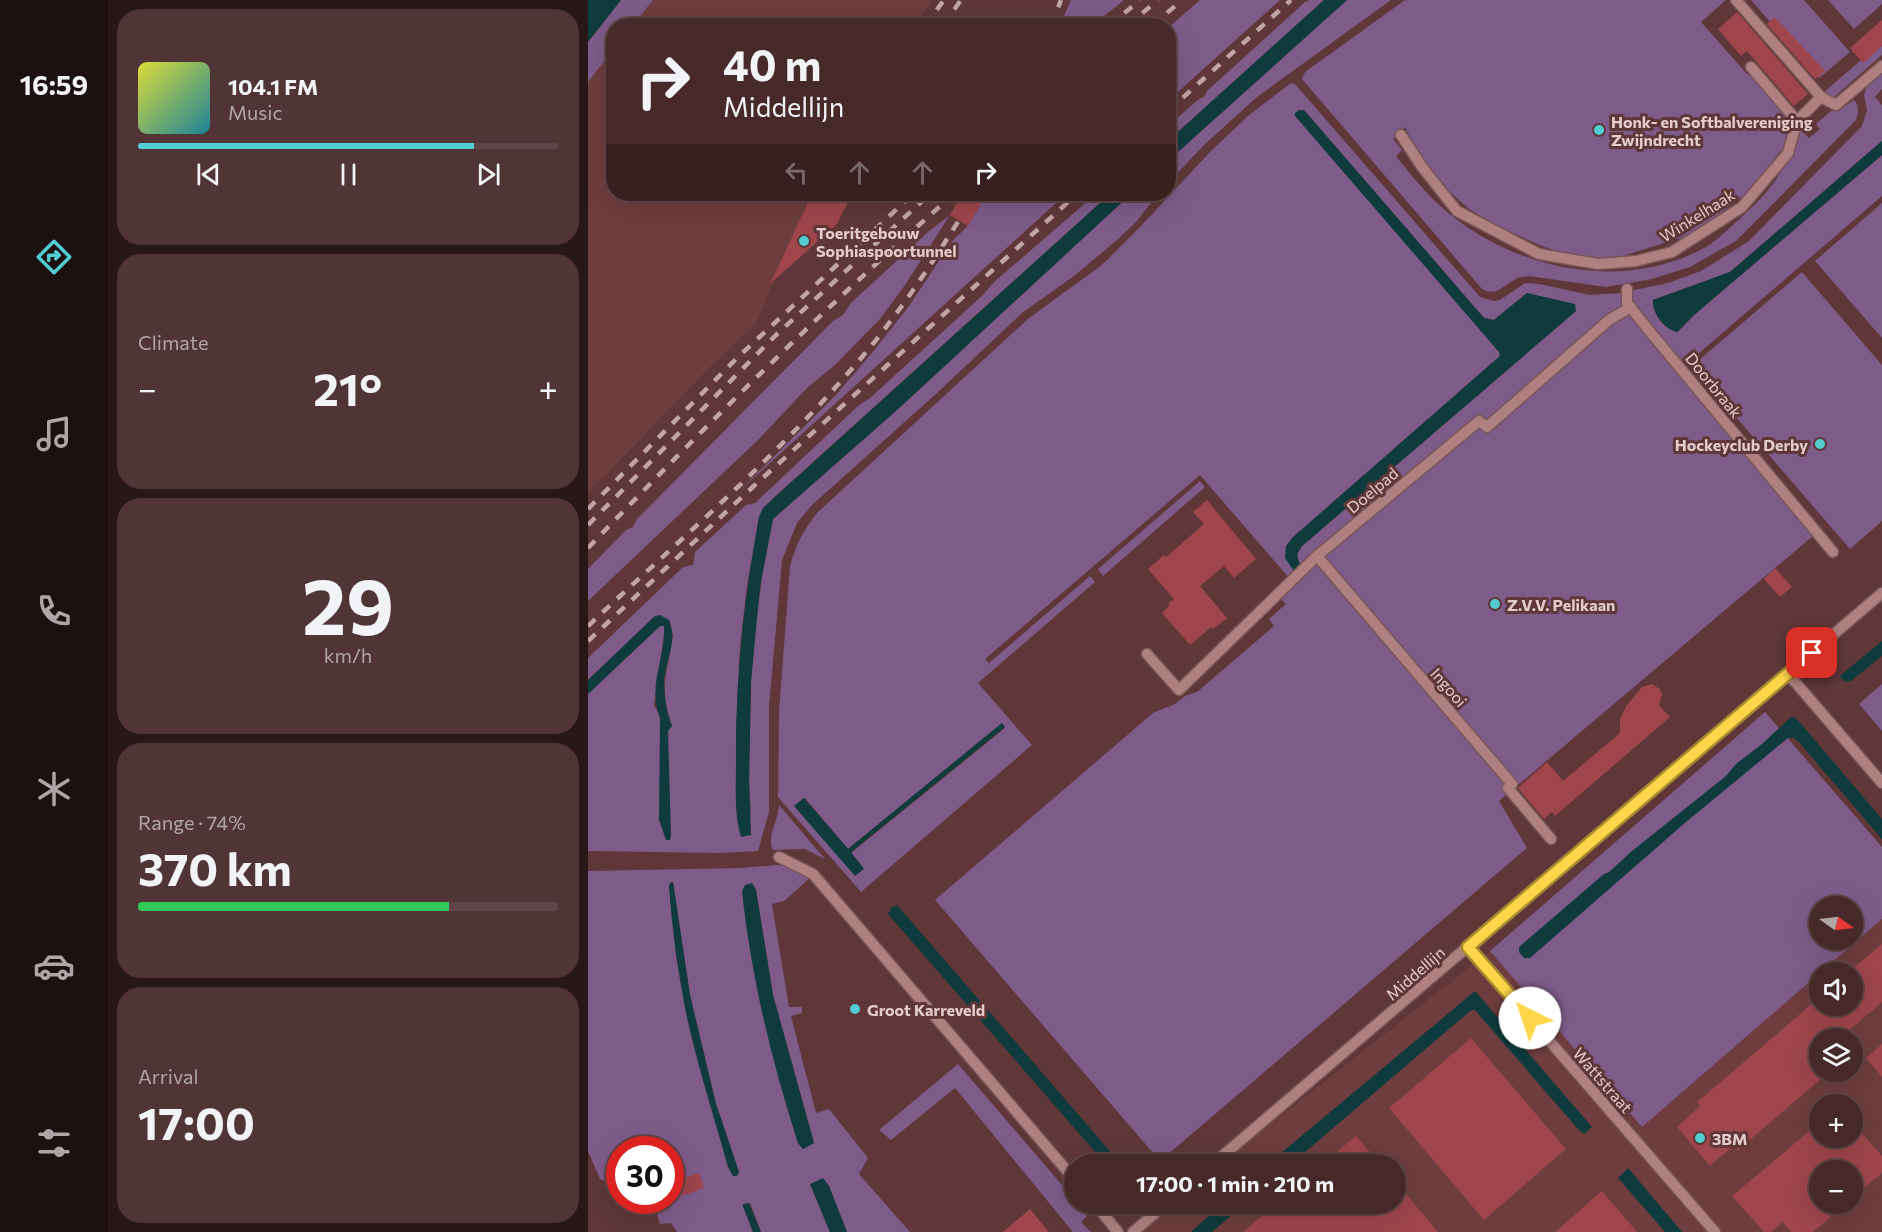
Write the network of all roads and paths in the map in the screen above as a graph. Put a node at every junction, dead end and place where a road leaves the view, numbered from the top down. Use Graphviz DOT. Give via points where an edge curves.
graph roads {
  1 [pos="1736,0"];
  2 [pos="1882,66"];
  3 [pos="1751,67"];
  4 [pos="1821,97"];
  5 [pos="1797,121"];
  6 [pos="1401,135"];
  7 [pos="1627,289"];
  8 [pos="1631,307"];
  9 [pos="1833,552"];
  10 [pos="1317,556"];
  11 [pos="1882,593"];
  12 [pos="1147,654"];
  13 [pos="1789,675"];
  14 [pos="1882,783"];
  15 [pos="1551,839"];
  16 [pos="779,857"];
  17 [pos="1468,947"];
  18 [pos="1225,1154"];
  19 [pos="1064,1167"];
  20 [pos="1103,1214"];
  21 [pos="1154,1214"];
  22 [pos="1118,1232"];
  23 [pos="1132,1232"];
  24 [pos="1715,1232"];
  1 -- 4 [label="street"];
  2 -- 4 [label="street" via="1836,105"];
  3 -- 5 [label="street"];
  4 -- 5 [label="street, Winkelhaak"];
  5 -- 6 [label="street, Winkelhaak" via="1788,153 1742,207 1672,252 1598,264 1539,254 1457,211"];
  7 -- 8 [label="street, Doorbraak" via="1627,303"];
  8 -- 9 [label="street, Doorbraak"];
  8 -- 10 [label="street, Doelpad" via="1609,320 1487,427 1479,421"];
  10 -- 12 [label="street, Doelpad" via="1179,690"];
  10 -- 15 [label="street, Ingooi" via="1512,784 1508,788"];
  11 -- 13 [label="street, Middellijn"];
  13 -- 14 [label="street"];
  13 -- 17 [label="street, Middellijn"];
  16 -- 19 [label="street" via="813,874"];
  17 -- 18 [label="street, Middellijn"];
  17 -- 24 [label="street, Wattstraat"];
  20 -- 22 [label="street"];
  21 -- 23 [label="street"];
}
